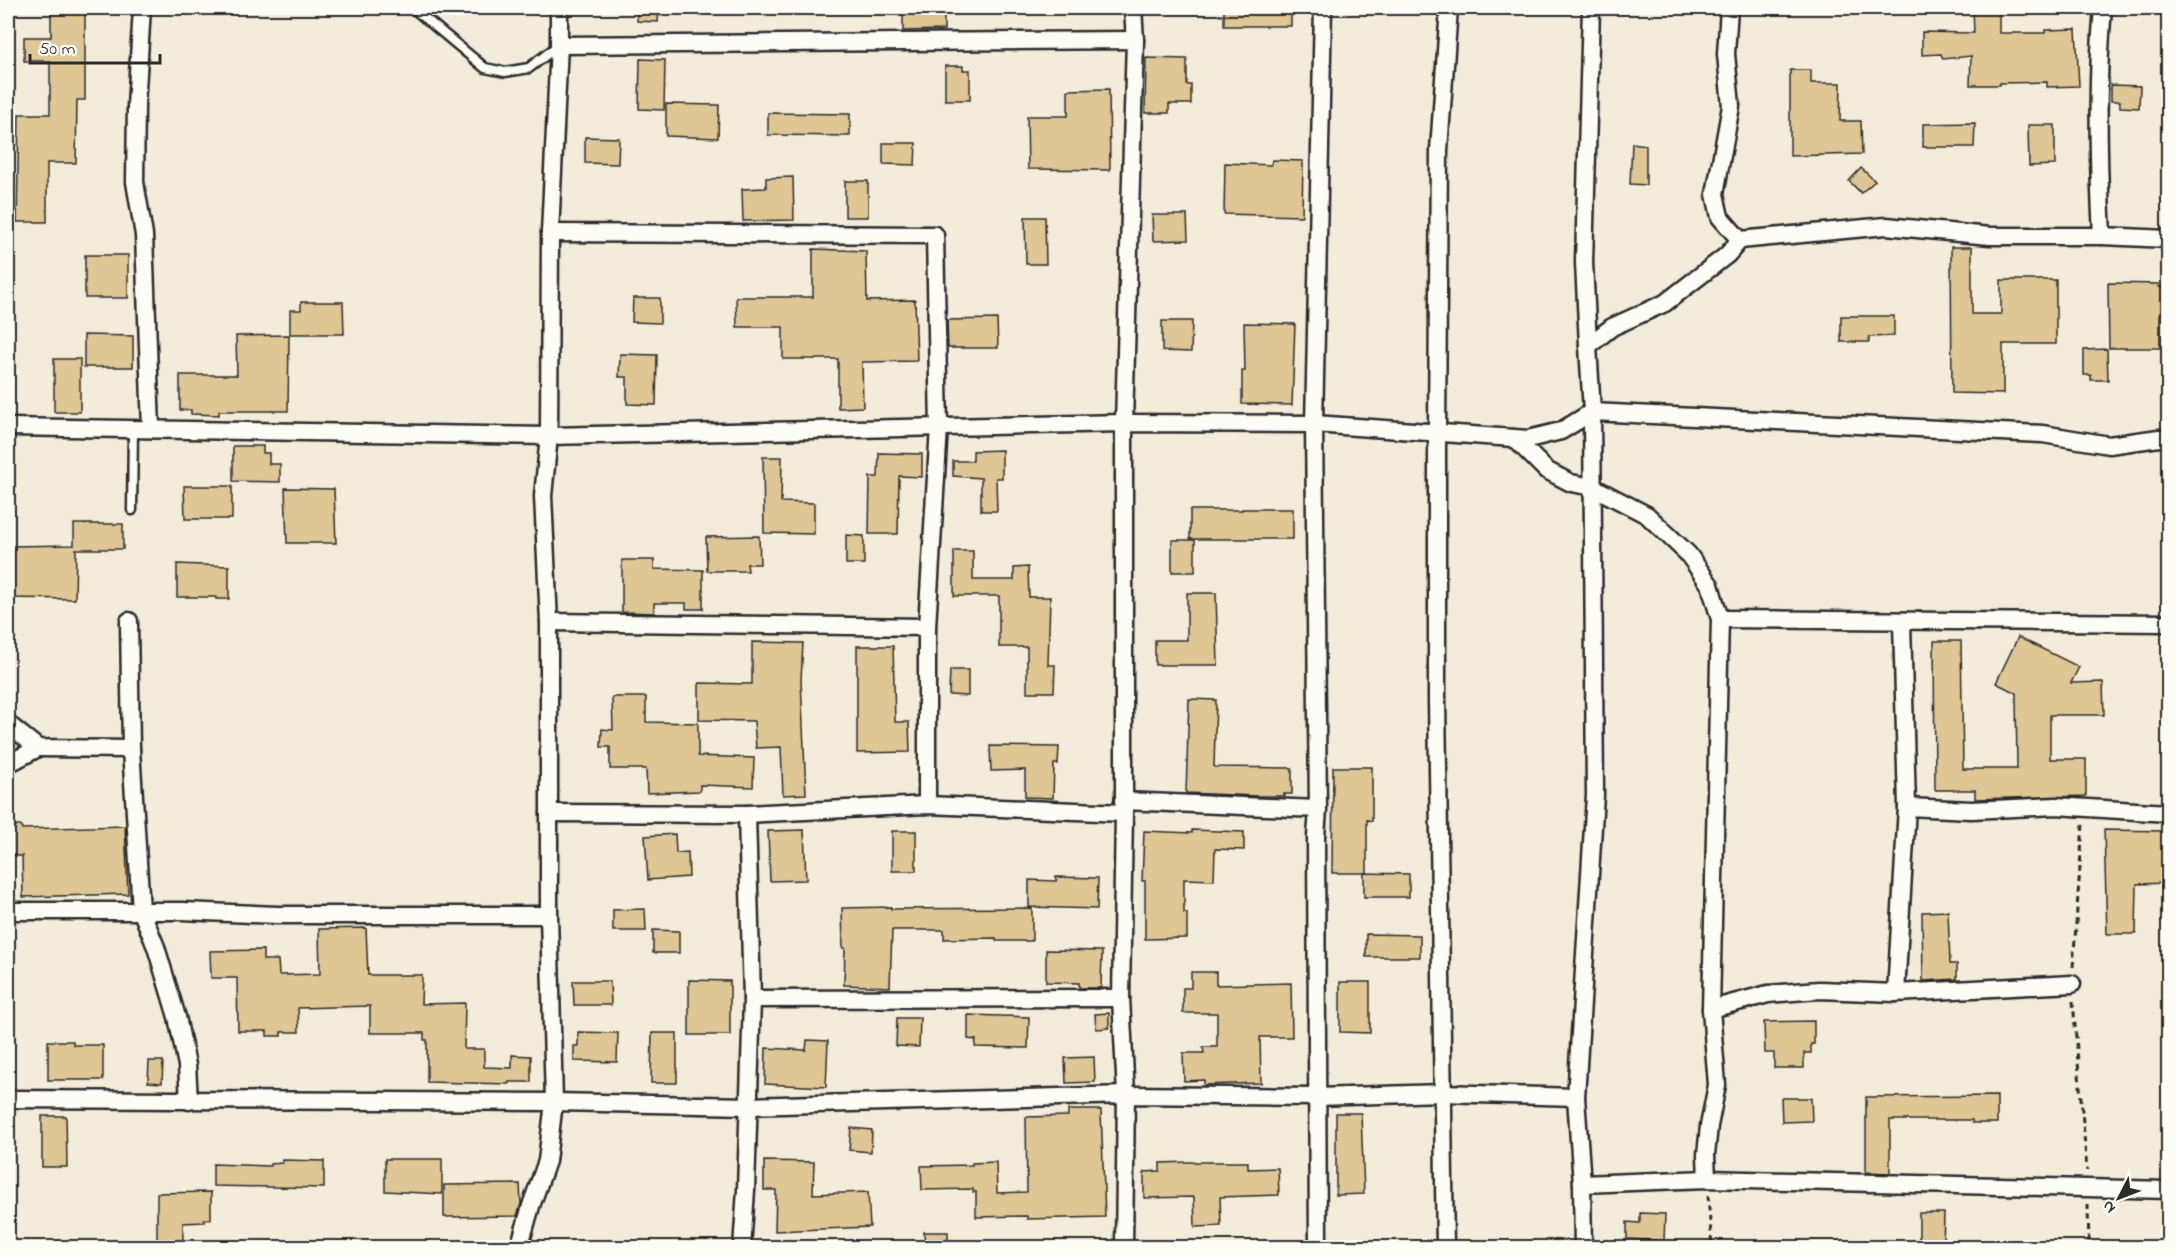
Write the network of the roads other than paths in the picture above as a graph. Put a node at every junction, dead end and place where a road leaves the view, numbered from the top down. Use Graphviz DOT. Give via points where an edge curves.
graph roads {
  1 [pos="142,8"];
  2 [pos="414,8"];
  3 [pos="559,8"];
  4 [pos="1133,8"];
  5 [pos="1323,8"];
  6 [pos="1449,8"];
  7 [pos="1591,8"];
  8 [pos="1729,8"];
  9 [pos="2103,8"];
  10 [pos="1135,40"];
  11 [pos="560,45"];
  12 [pos="550,233"];
  13 [pos="2102,236"];
  14 [pos="2169,239"];
  15 [pos="1740,240"];
  16 [pos="1588,346"];
  17 [pos="1593,412"];
  18 [pos="1124,423"];
  19 [pos="1314,424"];
  20 [pos="8,427"];
  21 [pos="939,427"];
  22 [pos="133,429"];
  23 [pos="151,429"];
  24 [pos="1437,433"];
  25 [pos="549,436"];
  26 [pos="1514,438"];
  27 [pos="2169,439"];
  28 [pos="1593,487"];
  29 [pos="132,510"];
  30 [pos="1720,619"];
  31 [pos="129,621"];
  32 [pos="549,622"];
  33 [pos="1902,622"];
  34 [pos="2169,623"];
  35 [pos="927,627"];
  36 [pos="8,724"];
  37 [pos="39,748"];
  38 [pos="131,749"];
  39 [pos="8,764"];
  40 [pos="927,805"];
  41 [pos="1124,807"];
  42 [pos="1906,807"];
  43 [pos="1318,809"];
  44 [pos="549,813"];
  45 [pos="2169,813"];
  46 [pos="747,814"];
  47 [pos="141,910"];
  48 [pos="8,911"];
  49 [pos="549,915"];
  50 [pos="2072,984"];
  51 [pos="1896,993"];
  52 [pos="1121,998"];
  53 [pos="752,999"];
  54 [pos="1711,1009"];
  55 [pos="1442,1093"];
  56 [pos="1126,1095"];
  57 [pos="1317,1097"];
  58 [pos="1576,1097"];
  59 [pos="8,1099"];
  60 [pos="189,1101"];
  61 [pos="554,1102"];
  62 [pos="749,1106"];
  63 [pos="1707,1179"];
  64 [pos="1582,1184"];
  65 [pos="2169,1190"];
  66 [pos="521,1248"];
  67 [pos="742,1248"];
  68 [pos="1124,1248"];
  69 [pos="1318,1248"];
  70 [pos="1445,1248"];
  71 [pos="1583,1248"];
  1 -- 23 [label="street" via="135,182 144,235"];
  2 -- 11 [label="lane" via="485,68 505,72 529,68"];
  3 -- 11 [label="street"];
  4 -- 10 [label="street"];
  5 -- 19 [label="street"];
  6 -- 24 [label="street" via="1439,150"];
  7 -- 16 [label="street" via="1584,262"];
  8 -- 15 [label="street" via="1726,54 1731,106 1715,194 1720,217"];
  9 -- 13 [label="street" via="2099,168"];
  10 -- 11 [label="street"];
  10 -- 18 [label="street"];
  11 -- 12 [label="street"];
  12 -- 21 [label="street" via="936,235"];
  12 -- 25 [label="street"];
  13 -- 14 [label="street"];
  13 -- 15 [label="street" via="1990,236 1886,226"];
  15 -- 16 [label="street" via="1727,255 1665,303 1612,327"];
  16 -- 17 [label="street"];
  17 -- 26 [label="street" via="1561,431 1528,439"];
  17 -- 27 [label="street" via="2043,434 2109,445"];
  17 -- 28 [label="street"];
  18 -- 19 [label="street"];
  18 -- 21 [label="street"];
  18 -- 41 [label="street"];
  19 -- 24 [label="street"];
  19 -- 43 [label="street"];
  20 -- 22 [label="street"];
  21 -- 25 [label="street"];
  21 -- 35 [label="street"];
  22 -- 23 [label="street"];
  22 -- 29 [label="lane"];
  23 -- 25 [label="street"];
  24 -- 26 [label="street"];
  24 -- 55 [label="street"];
  25 -- 32 [label="street" via="543,496"];
  26 -- 28 [label="street" via="1546,470 1571,483"];
  28 -- 30 [label="street" via="1647,515 1688,555 1710,585"];
  28 -- 58 [label="street" via="1595,795"];
  30 -- 33 [label="street"];
  30 -- 54 [label="street"];
  31 -- 38 [label="street"];
  32 -- 35 [label="street"];
  32 -- 44 [label="street"];
  33 -- 34 [label="street"];
  33 -- 42 [label="street"];
  35 -- 40 [label="street"];
  36 -- 37 [label="street"];
  37 -- 38 [label="street"];
  37 -- 39 [label="street"];
  38 -- 47 [label="street"];
  40 -- 41 [label="street"];
  40 -- 46 [label="street"];
  41 -- 43 [label="street"];
  41 -- 52 [label="street"];
  42 -- 45 [label="street" via="1971,810 2056,806"];
  42 -- 51 [label="street"];
  43 -- 57 [label="street"];
  44 -- 46 [label="street"];
  44 -- 49 [label="street"];
  46 -- 53 [label="street"];
  47 -- 48 [label="street"];
  47 -- 49 [label="street" via="278,915"];
  47 -- 60 [label="street" via="177,1017 187,1065"];
  49 -- 61 [label="street"];
  50 -- 51 [label="street"];
  51 -- 54 [label="street" via="1819,990 1768,994"];
  52 -- 53 [label="street"];
  52 -- 56 [label="street"];
  53 -- 62 [label="street"];
  54 -- 63 [label="street" via="1717,1085 1709,1126"];
  55 -- 57 [label="street"];
  55 -- 58 [label="street"];
  55 -- 70 [label="street"];
  56 -- 57 [label="street"];
  56 -- 62 [label="street"];
  56 -- 68 [label="street"];
  57 -- 69 [label="street"];
  58 -- 64 [label="street"];
  59 -- 60 [label="street"];
  60 -- 61 [label="street"];
  61 -- 62 [label="street"];
  61 -- 66 [label="street" via="547,1161"];
  62 -- 67 [label="street"];
  63 -- 64 [label="street"];
  63 -- 65 [label="street"];
  64 -- 71 [label="street"];
}
